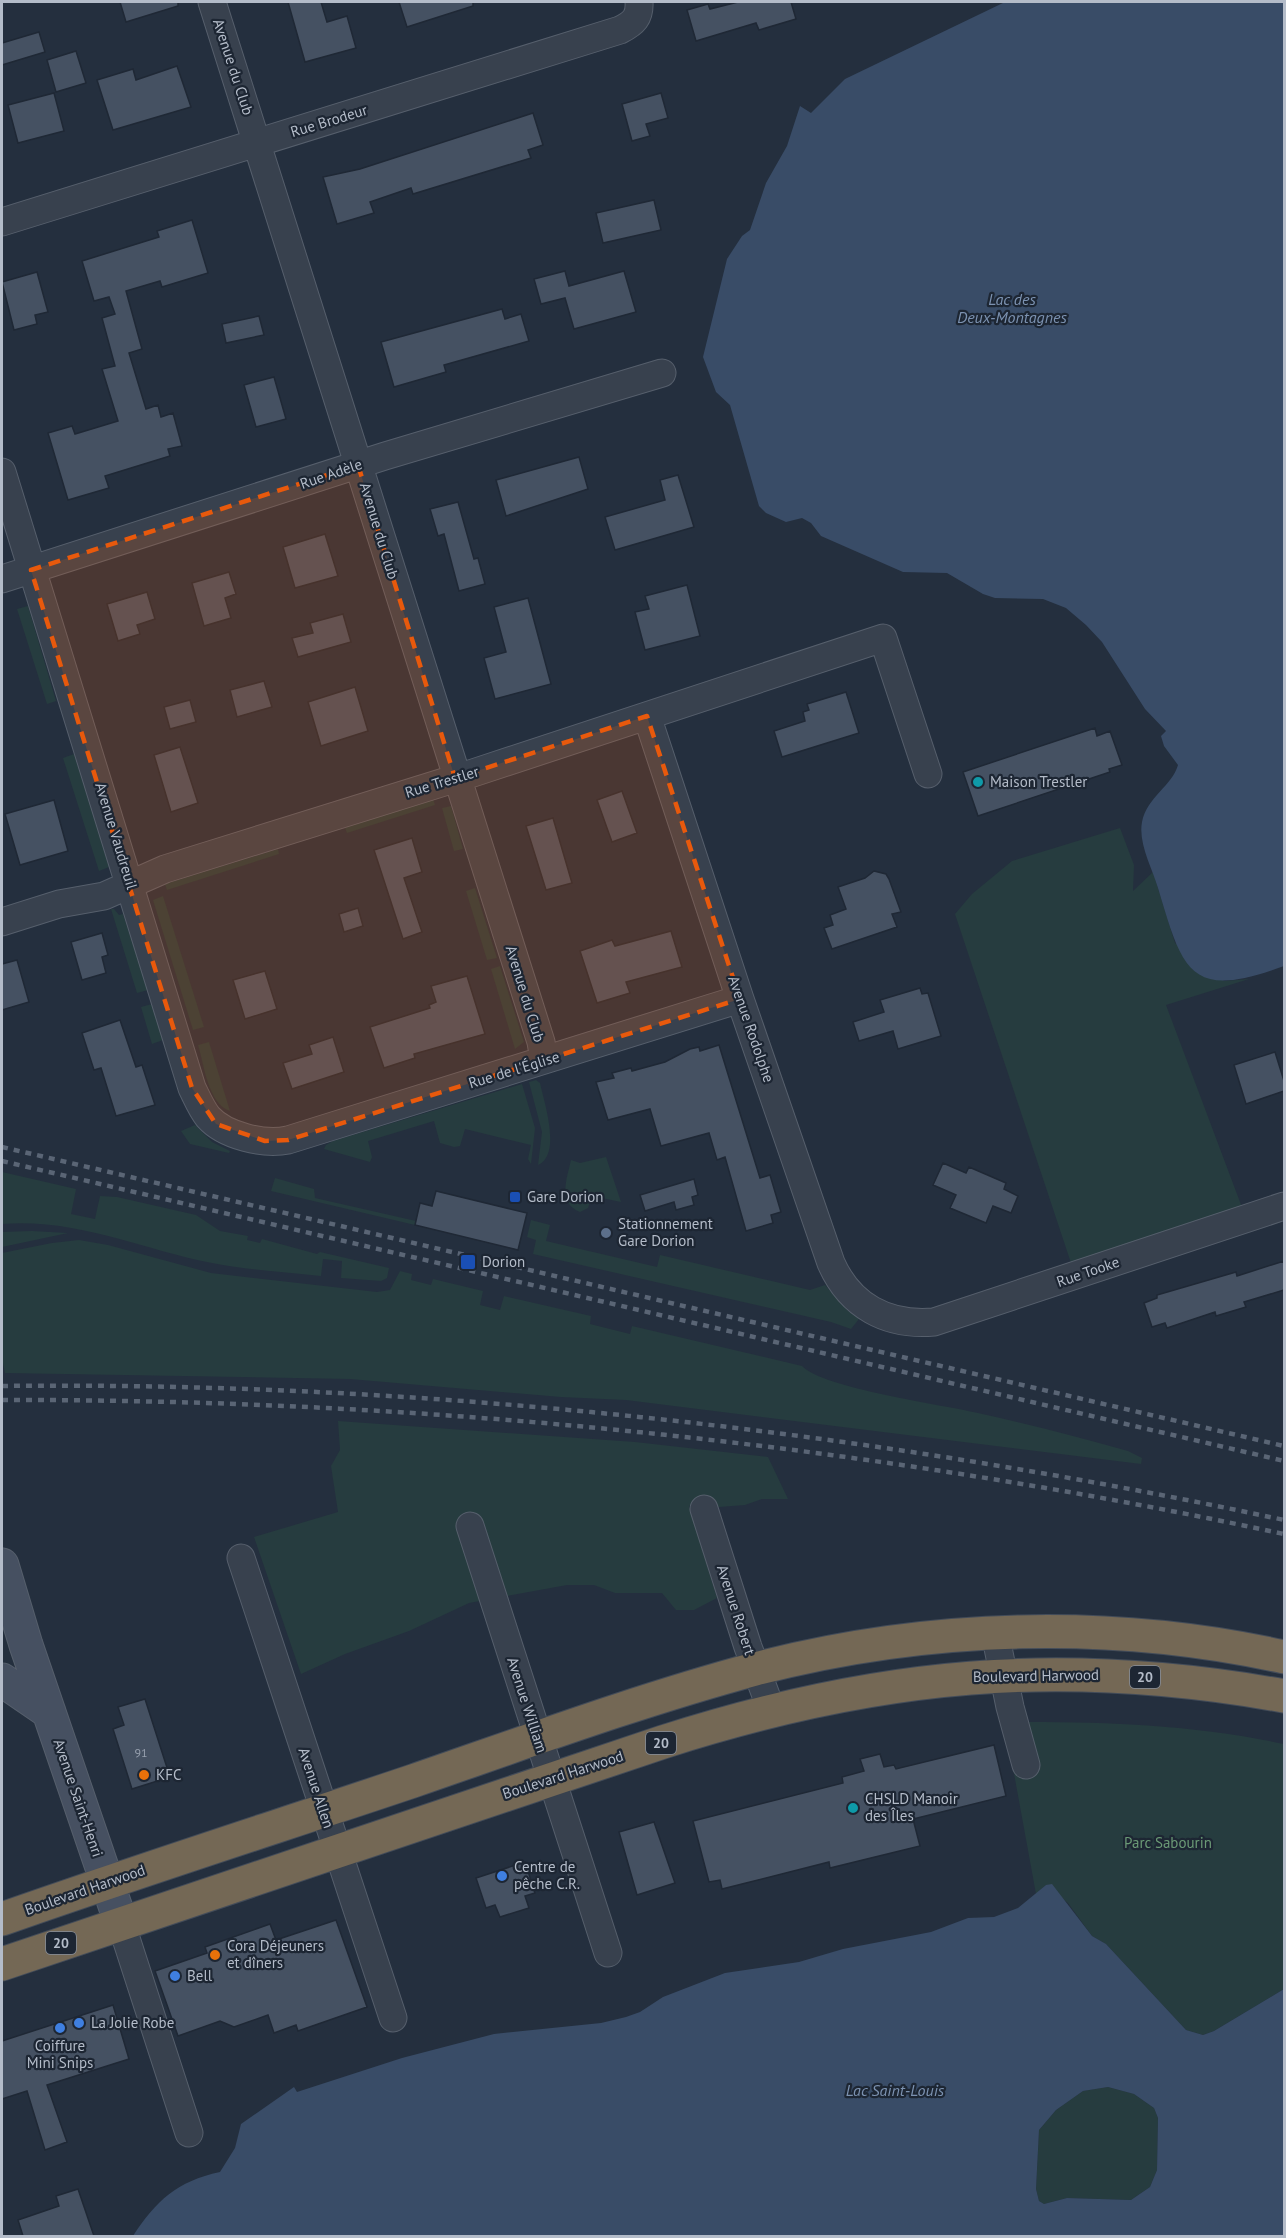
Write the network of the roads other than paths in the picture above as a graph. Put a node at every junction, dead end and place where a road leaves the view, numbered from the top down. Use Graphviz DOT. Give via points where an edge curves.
graph roads {
  1 [pos="212,2"];
  2 [pos="639,2"];
  3 [pos="257,143"];
  4 [pos="2,222"];
  5 [pos="662,373"];
  6 [pos="358,465"];
  7 [pos="2,472"];
  8 [pos="31,570"];
  9 [pos="2,579"];
  10 [pos="647,716"];
  11 [pos="928,774"];
  12 [pos="456,778"];
  13 [pos="131,885"];
  14 [pos="2,922"];
  15 [pos="740,999"];
  16 [pos="544,1060"];
  17 [pos="288,1140"];
  18 [pos="1284,1206"];
  19 [pos="889,1317"];
  20 [pos="704,1509"];
  21 [pos="470,1526"];
  22 [pos="241,1558"];
  23 [pos="2,1565"];
  24 [pos="995,1634"];
  25 [pos="1284,1657"];
  26 [pos="756,1669"];
  27 [pos="1004,1676"];
  28 [pos="2,1680"];
  29 [pos="1284,1696"];
  30 [pos="771,1709"];
  31 [pos="49,1712"];
  32 [pos="538,1738"];
  33 [pos="1026,1765"];
  34 [pos="552,1778"];
  35 [pos="323,1811"];
  36 [pos="337,1850"];
  37 [pos="107,1882"];
  38 [pos="2,1919"];
  39 [pos="121,1923"];
  40 [pos="608,1953"];
  41 [pos="2,1964"];
  42 [pos="393,2018"];
  43 [pos="189,2133"];
  1 -- 3 [label="street, Avenue du Club"];
  2 -- 3 [label="street, Rue Brodeur" via="635,21 620,30"];
  3 -- 4 [label="street, Rue Brodeur"];
  3 -- 6 [label="street, Avenue du Club"];
  5 -- 6 [label="street, Rue Adèle"];
  6 -- 8 [label="street, Rue Adèle"];
  6 -- 12 [label="street, Avenue du Club"];
  7 -- 8 [label="street, Avenue Vaudreuil"];
  8 -- 9 [label="street, Rue Adèle"];
  8 -- 13 [label="street, Avenue Vaudreuil"];
  10 -- 11 [label="street, Rue Trestler" via="883,638"];
  10 -- 12 [label="street, Rue Trestler"];
  10 -- 15 [label="street, Avenue Rodolphe"];
  12 -- 13 [label="street, Rue Trestler" via="165,869"];
  12 -- 16 [label="street, Avenue du Club"];
  13 -- 14 [label="street, Rue Trestler" via="100,898 59,904"];
  13 -- 17 [label="street, Avenue Vaudreuil" via="200,1106 216,1124 228,1130 264,1141"];
  15 -- 16 [label="street, Rue de l'Église"];
  15 -- 19 [label="street, Avenue Rodolphe" via="837,1278 863,1306"];
  16 -- 17 [label="street, Rue de l'Église"];
  18 -- 19 [label="street, Rue Tooke" via="948,1318 924,1323"];
  20 -- 26 [label="street, Avenue Robert"];
  21 -- 32 [label="street, Avenue William"];
  22 -- 35 [label="street, Avenue Allen"];
  23 -- 31 [label="main road, Avenue Saint-Henri"];
  24 -- 25 [label="highway, Boulevard Harwood" via="1150,1634"];
  24 -- 26 [label="highway, Boulevard Harwood" via="877,1646"];
  24 -- 27 [label="street"];
  26 -- 30 [label="street, Avenue Robert"];
  26 -- 32 [label="highway, Boulevard Harwood"];
  27 -- 29 [label="highway, Boulevard Harwood / 20" via="1151,1677"];
  27 -- 30 [label="highway, Boulevard Harwood / 20" via="908,1683"];
  27 -- 33 [label="street"];
  28 -- 31 [label="main road"];
  30 -- 34 [label="highway, Boulevard Harwood / 20"];
  31 -- 37 [label="main road, Avenue Saint-Henri"];
  32 -- 34 [label="street, Avenue William"];
  32 -- 35 [label="highway, Boulevard Harwood"];
  34 -- 36 [label="highway, Boulevard Harwood / 20"];
  34 -- 40 [label="street, Avenue William"];
  35 -- 36 [label="street, Avenue Allen"];
  35 -- 37 [label="highway, Boulevard Harwood"];
  36 -- 39 [label="highway, Boulevard Harwood / 20"];
  36 -- 42 [label="street, Avenue Allen"];
  37 -- 38 [label="highway, Boulevard Harwood"];
  37 -- 39 [label="main road, Avenue Saint-Henri"];
  39 -- 41 [label="highway, Boulevard Harwood / 20"];
  39 -- 43 [label="street, Avenue Saint-Henri"];
}
